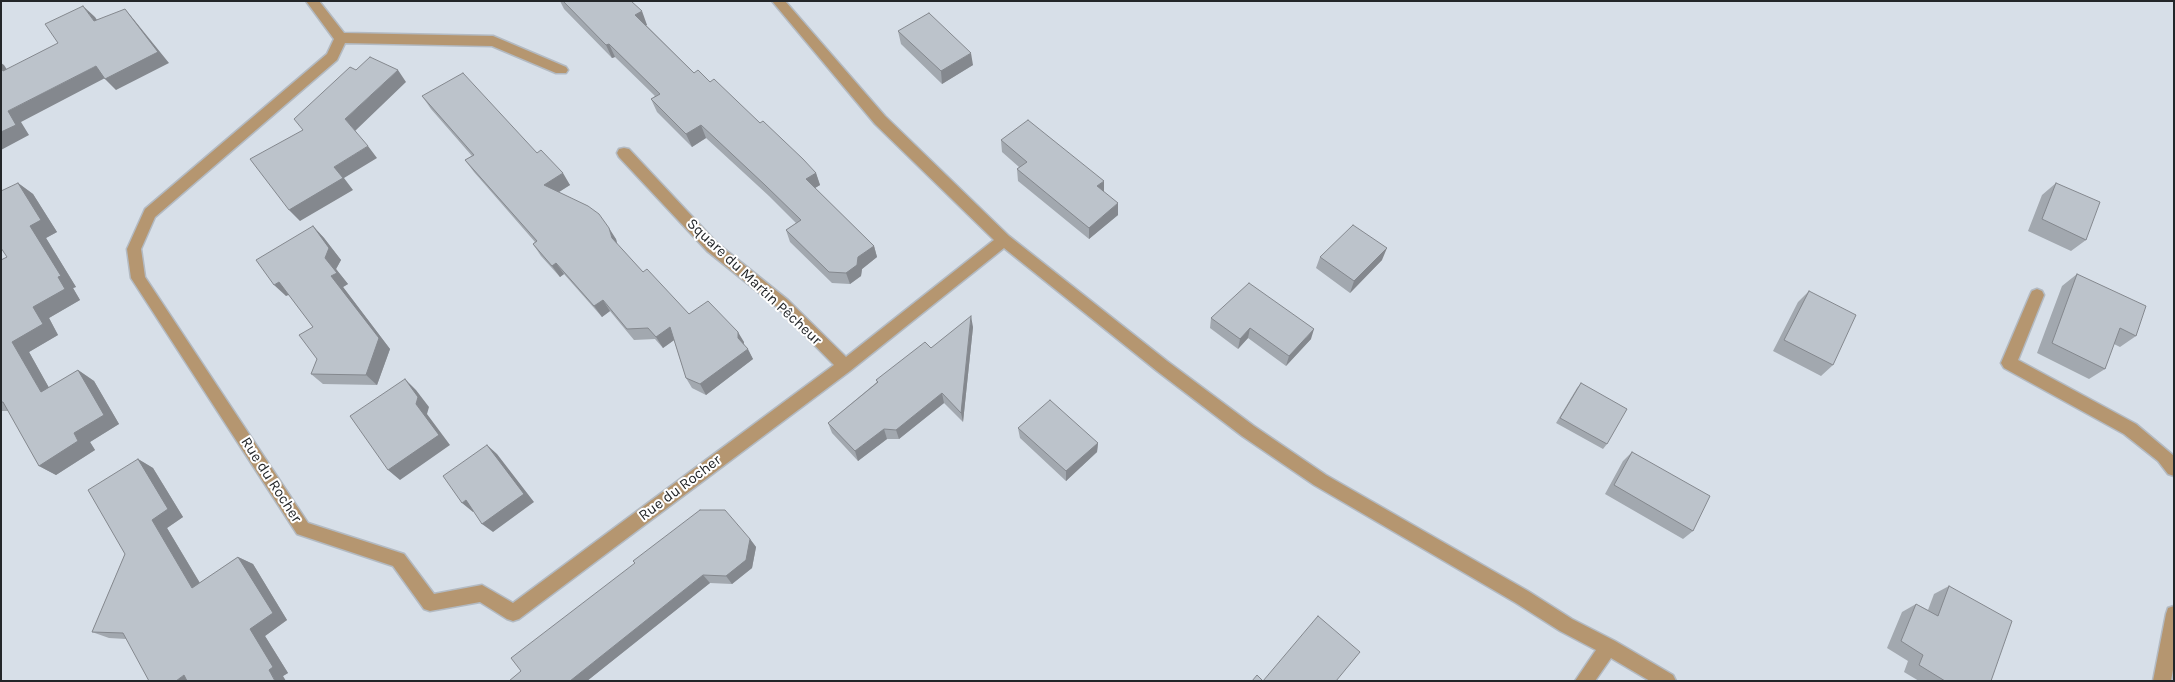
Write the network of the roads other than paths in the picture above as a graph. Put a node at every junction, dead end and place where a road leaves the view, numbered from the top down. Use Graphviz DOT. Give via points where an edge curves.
graph roads {
  1 [pos="312,1"];
  2 [pos="778,1"];
  3 [pos="341,38"];
  4 [pos="562,70"];
  5 [pos="624,153"];
  6 [pos="1004,240"];
  7 [pos="2037,295"];
  8 [pos="845,366"];
  9 [pos="2174,468"];
  10 [pos="2174,614"];
  11 [pos="1610,647"];
  12 [pos="1584,681"];
  13 [pos="1667,681"];
  14 [pos="2162,681"];
  1 -- 3 [label="street"];
  2 -- 6 [label="street" via="880,120"];
  3 -- 4 [label="street" via="493,41"];
  3 -- 8 [label="street, Rue du Rocher" via="332,57 150,213 134,249 138,278 303,529 398,560 430,603 482,593 513,613"];
  5 -- 8 [label="street, Square du Martin Pêcheur" via="712,247 783,304"];
  6 -- 8 [label="street, Rue du Rocher"];
  6 -- 11 [label="street" via="1162,366 1320,480 1566,625"];
  7 -- 9 [label="street" via="2009,363 2130,429"];
  10 -- 14 [label="street"];
  11 -- 12 [label="street"];
  11 -- 13 [label="street"];
}
